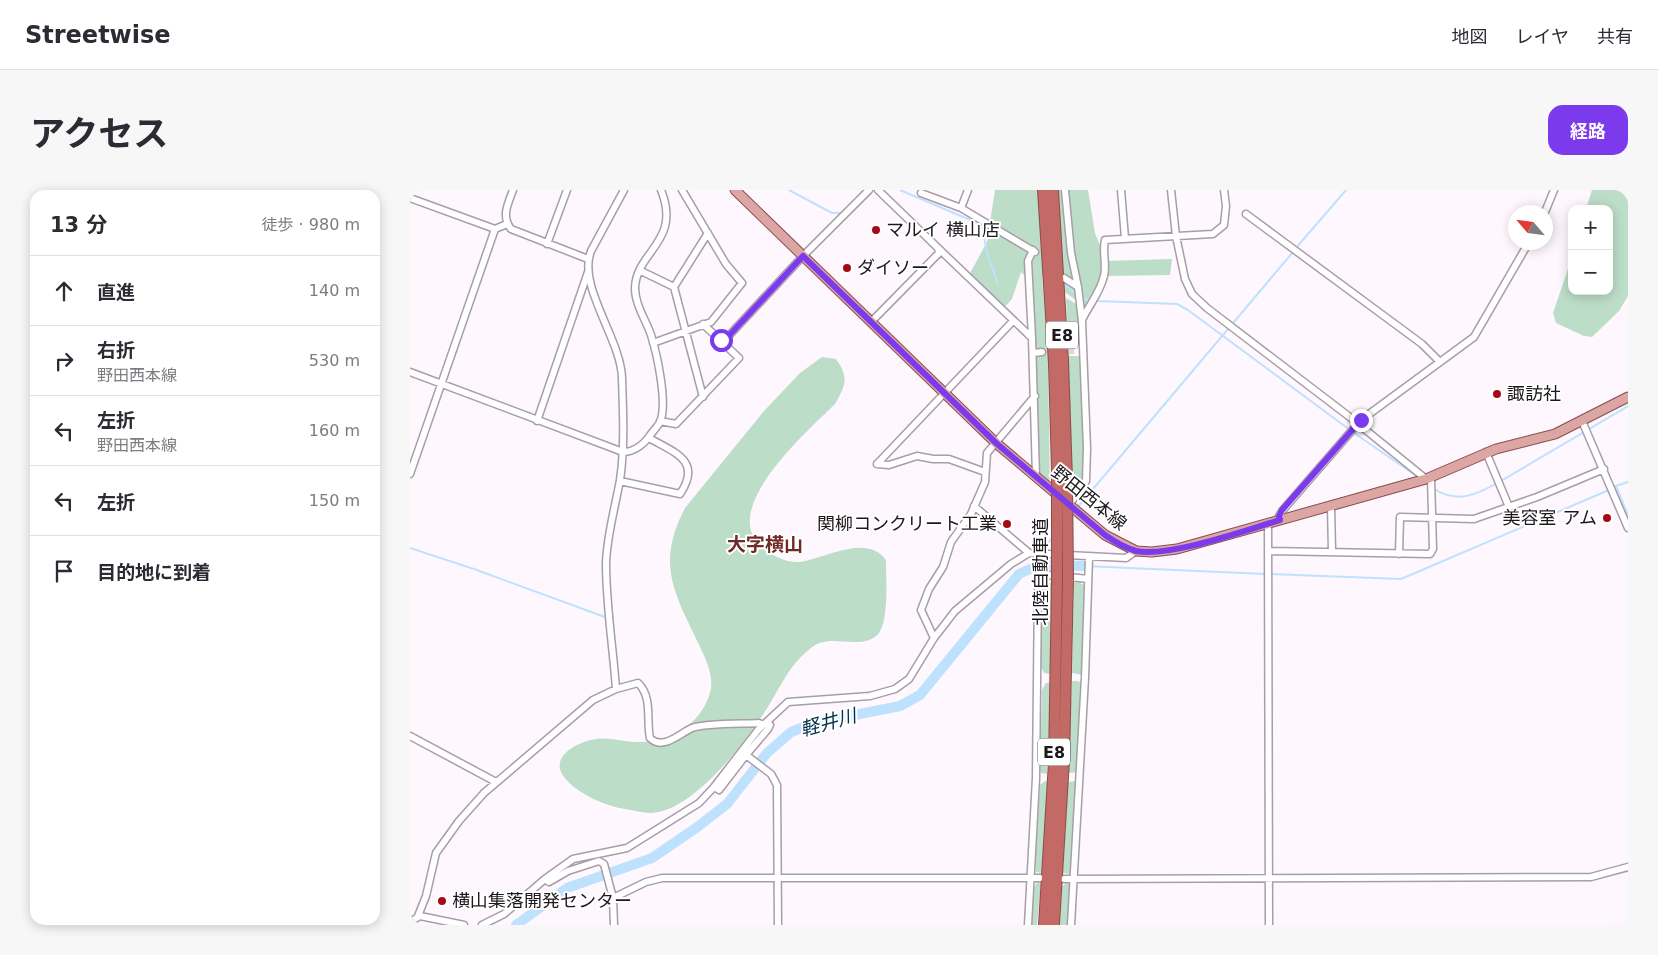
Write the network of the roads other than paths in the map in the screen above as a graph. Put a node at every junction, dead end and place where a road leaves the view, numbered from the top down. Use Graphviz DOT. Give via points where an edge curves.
graph roads {
  1 [pos="513,190"];
  2 [pos="567,190"];
  3 [pos="624,190"];
  4 [pos="661,190"];
  5 [pos="682,190"];
  6 [pos="735,190"];
  7 [pos="869,190"];
  8 [pos="878,190"];
  9 [pos="914,190"];
  10 [pos="968,190"];
  11 [pos="1043,190"];
  12 [pos="1053,190"];
  13 [pos="1065,190"];
  14 [pos="1121,190"];
  15 [pos="1171,190"];
  16 [pos="1224,190"];
  17 [pos="1554,190"];
  18 [pos="922,192"];
  19 [pos="410,198"];
  20 [pos="1548,205"];
  21 [pos="961,208"];
  22 [pos="1246,214"];
  23 [pos="507,224"];
  24 [pos="495,230"];
  25 [pos="708,233"];
  26 [pos="1176,236"];
  27 [pos="1125,238"];
  28 [pos="547,244"];
  29 [pos="938,248"];
  30 [pos="1524,250"];
  31 [pos="803,256"];
  32 [pos="588,259"];
  33 [pos="641,270"];
  34 [pos="588,271"];
  35 [pos="1064,278"];
  36 [pos="674,287"];
  37 [pos="1078,289"];
  38 [pos="872,321"];
  39 [pos="1013,321"];
  40 [pos="1082,321"];
  41 [pos="703,324"];
  42 [pos="686,330"];
  43 [pos="1032,338"];
  44 [pos="723,342"];
  45 [pos="653,343"];
  46 [pos="1074,351"];
  47 [pos="1084,351"];
  48 [pos="1034,352"];
  49 [pos="1042,352"];
  50 [pos="1440,362"];
  51 [pos="410,372"];
  52 [pos="440,383"];
  53 [pos="944,392"];
  54 [pos="1035,396"];
  55 [pos="703,397"];
  56 [pos="1628,397"];
  57 [pos="538,421"];
  58 [pos="660,421"];
  59 [pos="1357,424"];
  60 [pos="1586,427"];
  61 [pos="649,438"];
  62 [pos="996,443"];
  63 [pos="624,452"];
  64 [pos="1486,452"];
  65 [pos="1604,469"];
  66 [pos="985,472"];
  67 [pos="410,474"];
  68 [pos="1036,476"];
  69 [pos="1428,479"];
  70 [pos="620,480"];
  71 [pos="1068,505"];
  72 [pos="974,506"];
  73 [pos="1331,506"];
  74 [pos="1509,507"];
  75 [pos="1432,517"];
  76 [pos="1280,520"];
  77 [pos="1268,524"];
  78 [pos="1628,528"];
  79 [pos="1136,551"];
  80 [pos="1269,551"];
  81 [pos="1332,552"];
  82 [pos="1029,553"];
  83 [pos="1399,554"];
  84 [pos="1089,560"];
  85 [pos="1088,579"];
  86 [pos="1063,580"];
  87 [pos="934,638"];
  88 [pos="616,688"];
  89 [pos="765,724"];
  90 [pos="410,736"];
  91 [pos="748,757"];
  92 [pos="496,782"];
  93 [pos="714,787"];
  94 [pos="1628,867"];
  95 [pos="778,878"];
  96 [pos="1031,878"];
  97 [pos="1040,878"];
  98 [pos="1074,878"];
  99 [pos="1269,878"];
  100 [pos="1064,879"];
  101 [pos="545,880"];
  102 [pos="614,898"];
  103 [pos="418,916"];
  104 [pos="410,922"];
  105 [pos="464,925"];
  106 [pos="482,925"];
  107 [pos="614,925"];
  108 [pos="778,925"];
  109 [pos="1028,925"];
  110 [pos="1044,925"];
  111 [pos="1054,925"];
  112 [pos="1071,925"];
  113 [pos="1269,925"];
  1 -- 23 [label="street" via="505,212"];
  2 -- 28 [label="street"];
  3 -- 32 [label="street"];
  4 -- 33 [label="street" via="667,218 659,240"];
  5 -- 25 [label="street"];
  6 -- 31 [label="main road, 野田西本線"];
  7 -- 31 [label="street"];
  8 -- 29 [label="street"];
  9 -- 18 [label="street"];
  10 -- 21 [label="street"];
  11 -- 86 [label="highway, 北陸自動車道 / E8, bridge"];
  12 -- 86 [label="highway, 北陸自動車道 / E8, bridge" via="1068,480"];
  13 -- 37 [label="street"];
  14 -- 27 [label="street"];
  15 -- 26 [label="street"];
  16 -- 26 [label="street" via="1224,225 1213,234"];
  17 -- 20 [label="street"];
  18 -- 21 [label="street"];
  19 -- 24 [label="street"];
  21 -- 43 [label="street" via="1034,251 1029,259"];
  22 -- 50 [label="street" via="1422,344"];
  23 -- 24 [label="street"];
  23 -- 28 [label="street" via="516,232"];
  24 -- 52 [label="street"];
  25 -- 36 [label="street"];
  25 -- 41 [label="street" via="726,264 742,282 711,322"];
  26 -- 27 [label="street"];
  26 -- 59 [label="street" via="1183,272 1192,294"];
  27 -- 40 [label="street" via="1105,240 1105,267 1100,287"];
  28 -- 32 [label="street"];
  29 -- 38 [label="street" via="938,255"];
  29 -- 39 [label="street"];
  30 -- 50 [label="street" via="1478,331"];
  31 -- 38 [label="main road, 野田西本線"];
  31 -- 44 [label="street"];
  32 -- 34 [label="street"];
  33 -- 36 [label="street"];
  33 -- 45 [label="street" via="635,286 636,294"];
  34 -- 57 [label="street"];
  34 -- 63 [label="street" via="620,361"];
  35 -- 37 [label="street"];
  36 -- 42 [label="street"];
  37 -- 40 [label="street"];
  38 -- 53 [label="main road, 野田西本線"];
  39 -- 43 [label="street"];
  39 -- 53 [label="street"];
  40 -- 47 [label="street"];
  41 -- 42 [label="street"];
  41 -- 44 [label="street"];
  42 -- 45 [label="street"];
  42 -- 55 [label="street"];
  43 -- 48 [label="street"];
  44 -- 55 [label="street" via="739,358"];
  45 -- 58 [label="street" via="661,385 663,408"];
  46 -- 47 [label="street"];
  47 -- 71 [label="street" via="1087,476 1084,486"];
  48 -- 49 [label="street"];
  48 -- 54 [label="street"];
  50 -- 59 [label="street"];
  51 -- 52 [label="street"];
  52 -- 57 [label="street"];
  52 -- 67 [label="street"];
  53 -- 62 [label="main road, 野田西本線"];
  53 -- 66 [label="street" via="877,464 889,465 917,456 949,459"];
  54 -- 62 [label="street"];
  54 -- 68 [label="street"];
  55 -- 58 [label="street" via="676,424"];
  56 -- 60 [label="main road, 野田西本線"];
  57 -- 63 [label="street"];
  58 -- 61 [label="street"];
  59 -- 69 [label="street"];
  59 -- 76 [label="street" via="1282,510"];
  60 -- 64 [label="main road, 野田西本線"];
  60 -- 65 [label="street"];
  61 -- 63 [label="street"];
  61 -- 70 [label="street" via="683,457 688,478 680,494"];
  62 -- 66 [label="street" via="987,453"];
  62 -- 68 [label="main road, 野田西本線"];
  63 -- 70 [label="street"];
  64 -- 69 [label="main road, 野田西本線"];
  64 -- 74 [label="street"];
  65 -- 74 [label="street"];
  65 -- 78 [label="street"];
  66 -- 72 [label="street" via="985,482"];
  68 -- 71 [label="main road, 野田西本線"];
  69 -- 73 [label="main road, 野田西本線"];
  69 -- 75 [label="street"];
  70 -- 88 [label="street" via="606,563"];
  71 -- 79 [label="main road, 野田西本線" via="1112,540"];
  72 -- 82 [label="street"];
  72 -- 87 [label="street" via="951,542 943,567 921,610"];
  73 -- 76 [label="main road, 野田西本線"];
  73 -- 81 [label="street"];
  74 -- 75 [label="street" via="1474,519"];
  75 -- 83 [label="street" via="1431,553"];
  75 -- 83 [label="street" via="1400,517"];
  76 -- 77 [label="main road, 野田西本線"];
  77 -- 79 [label="main road, 野田西本線" via="1167,551"];
  77 -- 80 [label="street"];
  79 -- 84 [label="street" via="1126,558"];
  80 -- 81 [label="street"];
  80 -- 99 [label="street"];
  81 -- 83 [label="street"];
  82 -- 84 [label="street"];
  82 -- 87 [label="street" via="955,611"];
  84 -- 85 [label="street"];
  85 -- 96 [label="street" via="1050,575 1041,580 1038,587"];
  85 -- 98 [label="street"];
  86 -- 110 [label="highway, 北陸自動車道 / E8"];
  86 -- 111 [label="highway, 北陸自動車道 / E8" via="1064,760"];
  87 -- 89 [label="street" via="909,678 895,689 870,696 794,701"];
  88 -- 89 [label="street" via="640,685 649,710 649,734 653,741 667,742 696,726"];
  88 -- 92 [label="street" via="593,700"];
  89 -- 91 [label="street" via="770,726"];
  89 -- 93 [label="street"];
  90 -- 92 [label="street"];
  91 -- 93 [label="street" via="719,790"];
  91 -- 95 [label="street" via="771,774 777,785"];
  92 -- 103 [label="street" via="459,820 436,853"];
  93 -- 101 [label="street" via="699,803 628,848 572,858"];
  94 -- 99 [label="street" via="1591,877"];
  95 -- 96 [label="street"];
  95 -- 102 [label="street" via="656,879"];
  95 -- 108 [label="street"];
  96 -- 97 [label="street"];
  96 -- 109 [label="street"];
  98 -- 99 [label="street"];
  98 -- 100 [label="street"];
  98 -- 112 [label="street"];
  99 -- 113 [label="street"];
  101 -- 102 [label="street" via="549,882 568,871 599,861 604,864"];
  101 -- 106 [label="street" via="504,914"];
  102 -- 107 [label="street"];
  103 -- 104 [label="street"];
  103 -- 105 [label="street"];
}
